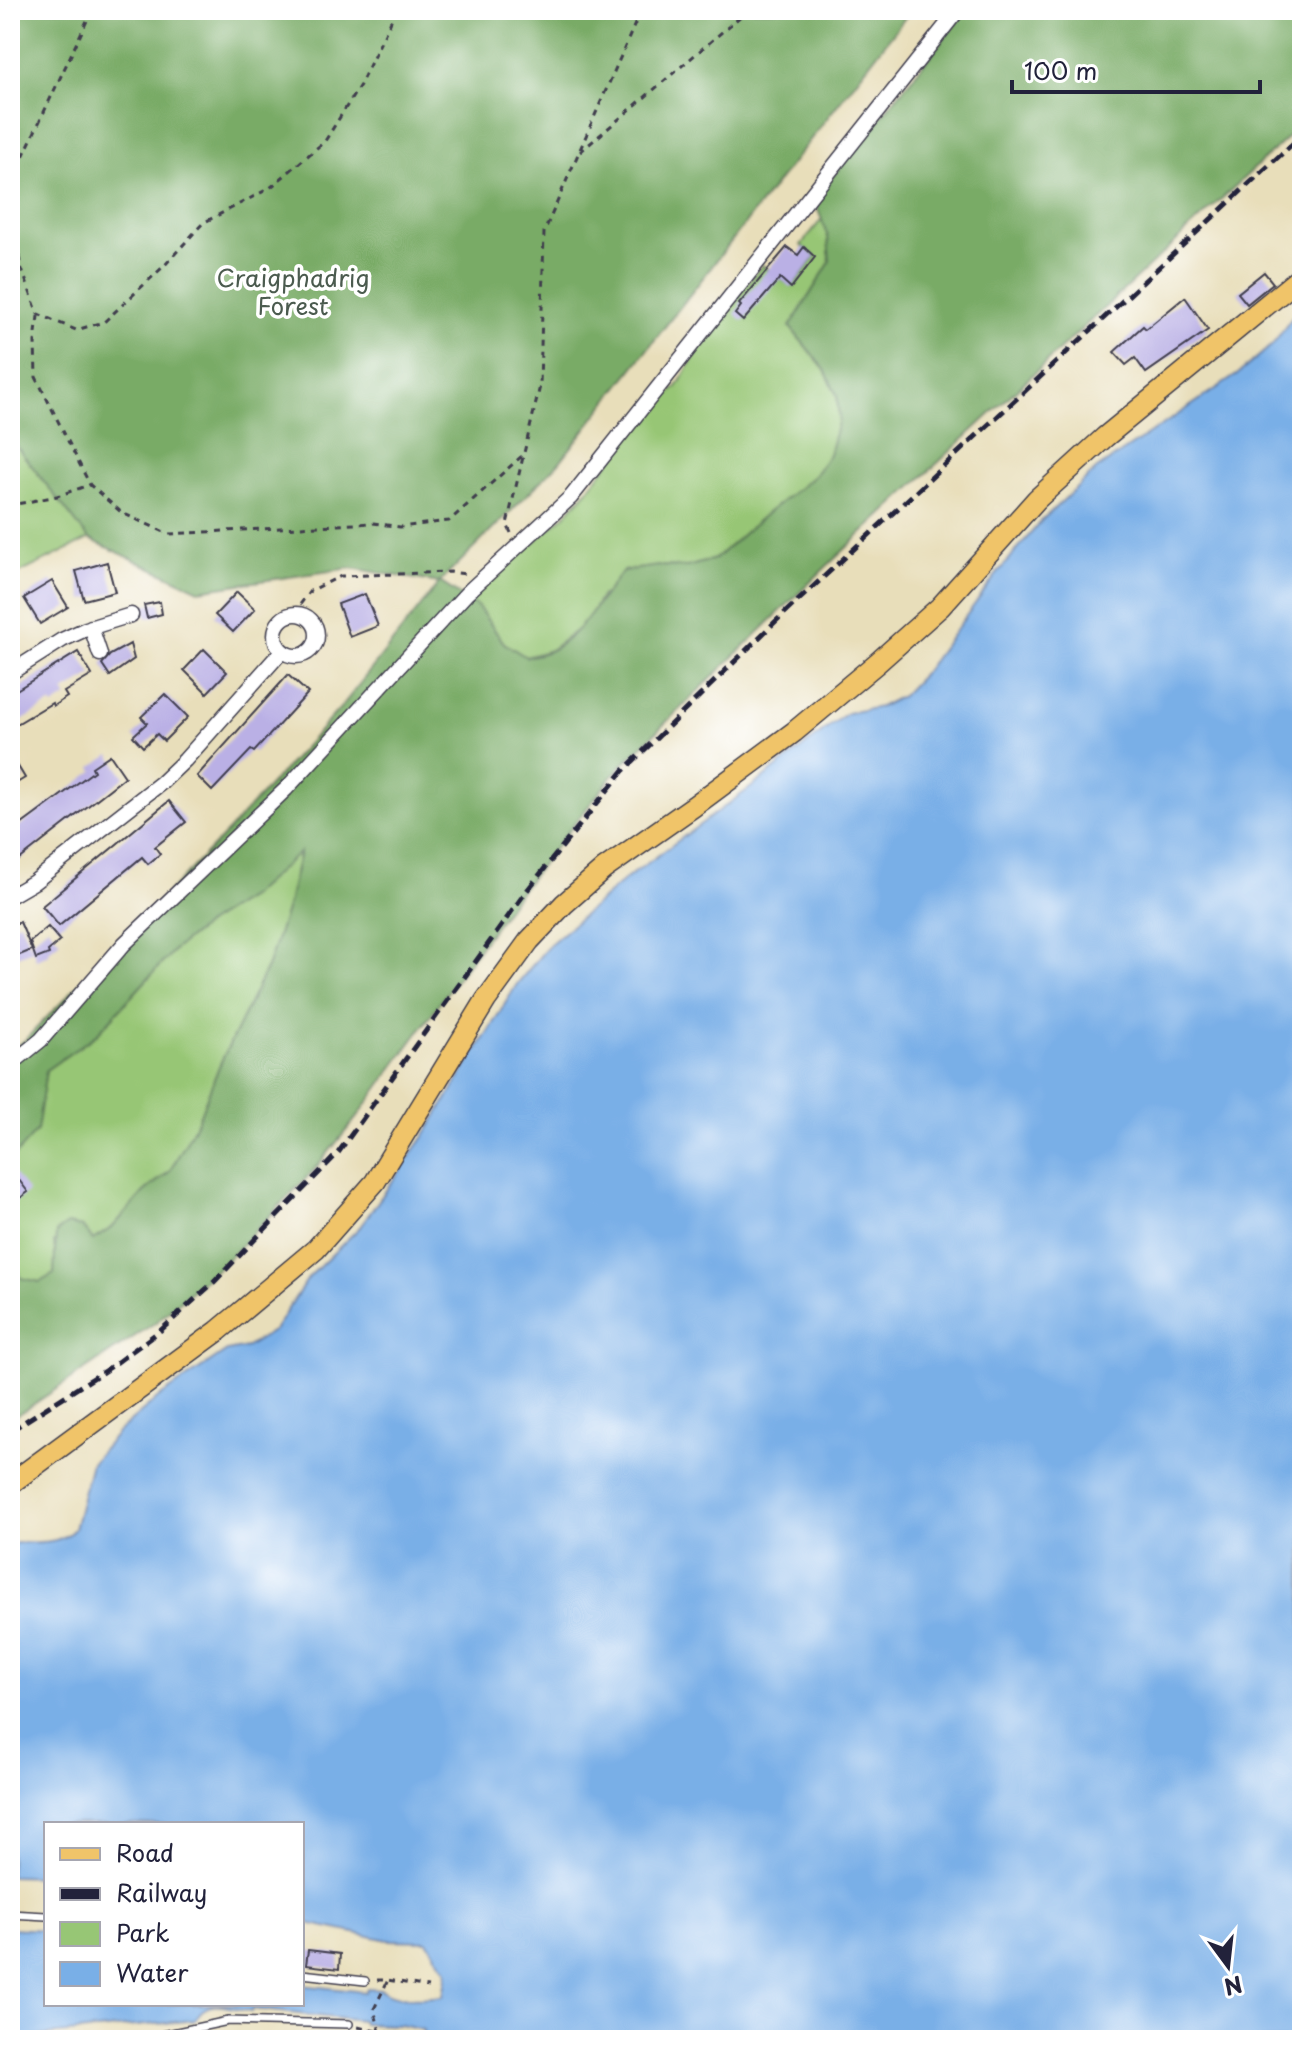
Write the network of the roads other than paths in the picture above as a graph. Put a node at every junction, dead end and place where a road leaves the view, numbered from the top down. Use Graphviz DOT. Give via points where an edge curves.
graph roads {
  1 [pos="958,10"];
  2 [pos="1302,276"];
  3 [pos="131,615"];
  4 [pos="91,627"];
  5 [pos="282,651"];
  6 [pos="100,654"];
  7 [pos="10,673"];
  8 [pos="10,896"];
  9 [pos="10,1065"];
  10 [pos="10,1484"];
  11 [pos="10,1914"];
  12 [pos="44,1916"];
  13 [pos="304,1974"];
  14 [pos="365,1981"];
  15 [pos="349,2024"];
  16 [pos="140,2040"];
  1 -- 9 [label="street" via="571,497 484,577 286,789 124,944 41,1040"];
  2 -- 10 [label="main road" via="1105,437 1048,489 940,607 877,663 794,732 604,869 564,904 486,1000 375,1182 316,1249 218,1331"];
  3 -- 4 [label="street"];
  4 -- 6 [label="street"];
  4 -- 7 [label="street"];
  5 -- 5 [label="street" via="302,655 316,641 307,616 293,614 281,620 275,640"];
  5 -- 8 [label="street" via="161,783"];
  11 -- 12 [label="lane"];
  13 -- 14 [label="lane"];
  15 -- 16 [label="lane" via="228,2021"];
}
